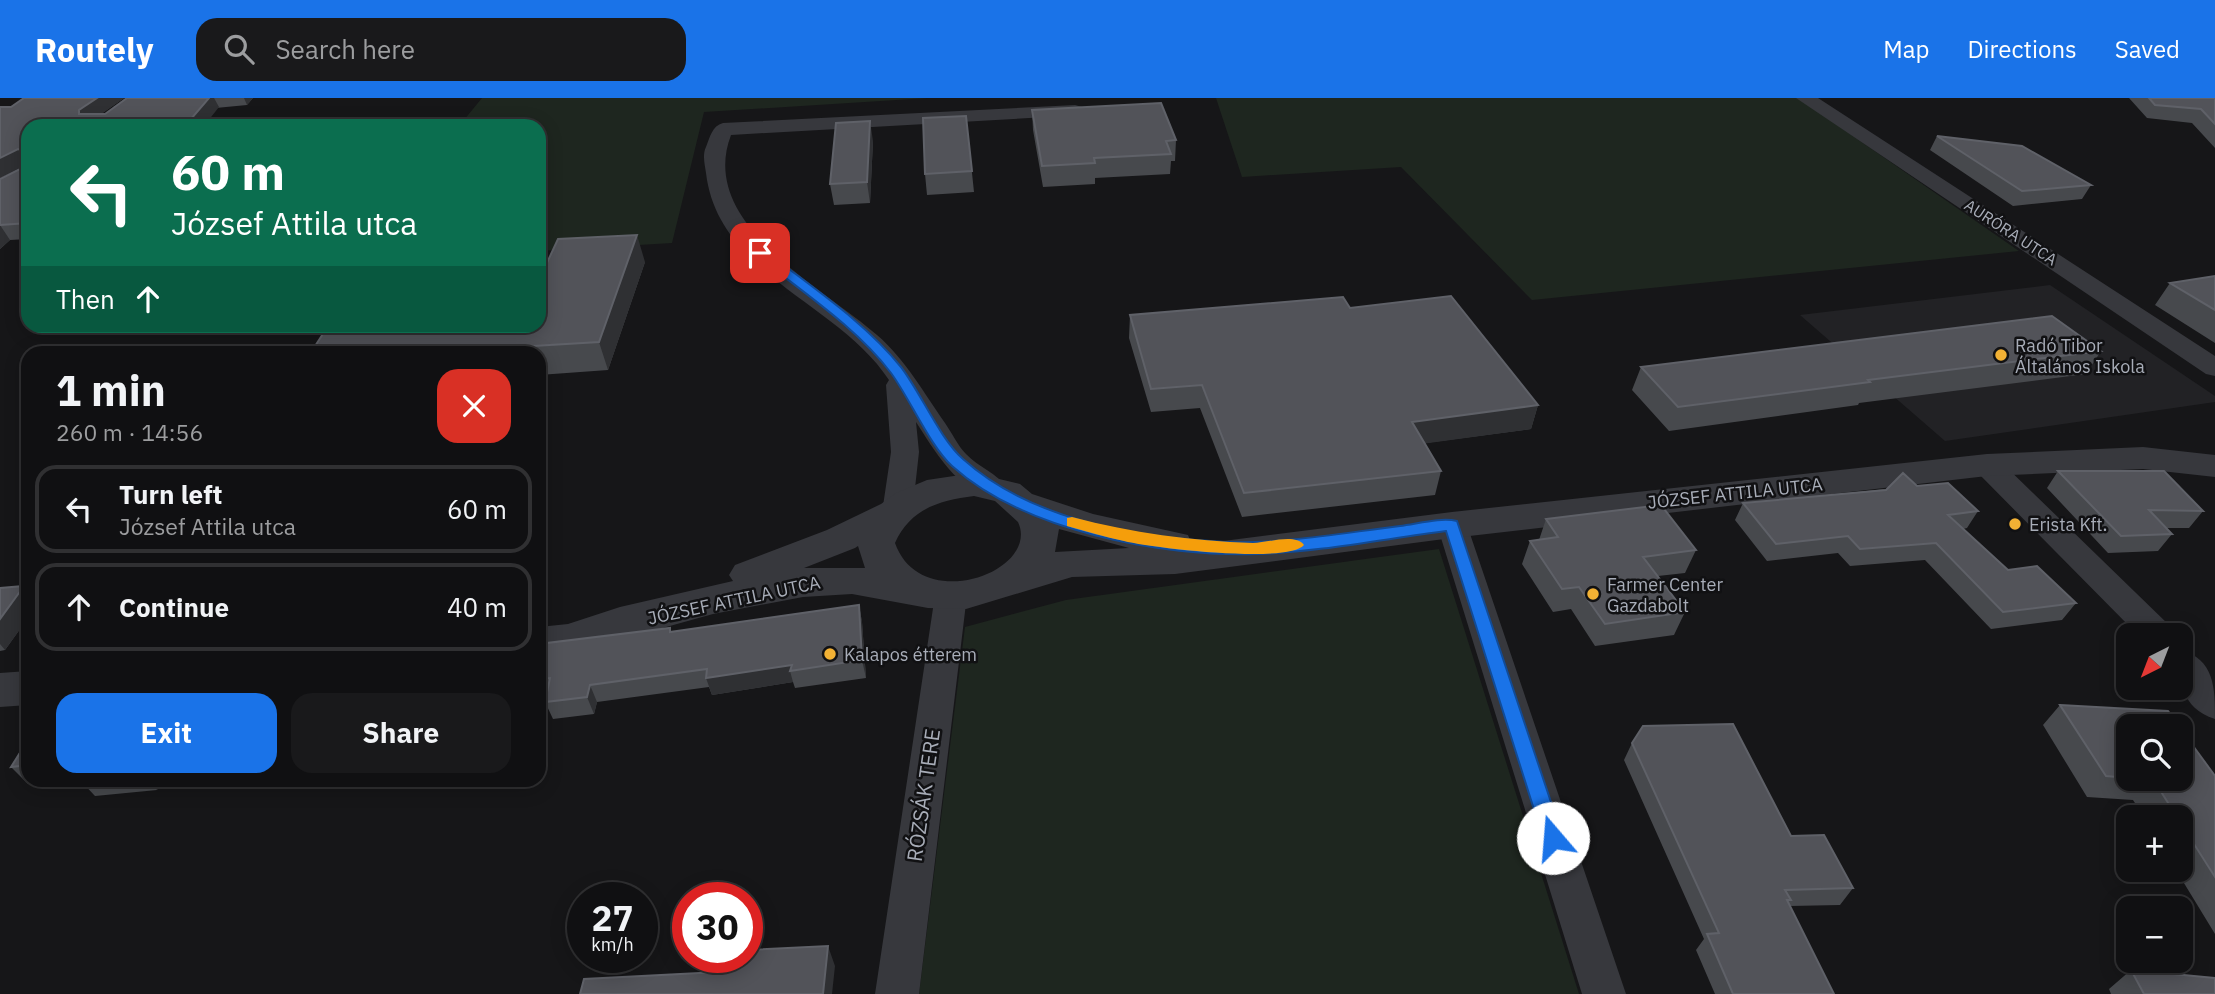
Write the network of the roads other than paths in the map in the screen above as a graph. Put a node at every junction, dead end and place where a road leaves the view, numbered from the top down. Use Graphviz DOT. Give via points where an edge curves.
graph roads {
  1 [pos="1805,98"];
  2 [pos="1100,110"];
  3 [pos="2215,368"];
  4 [pos="896,370"];
  5 [pos="1987,465"];
  6 [pos="2215,466"];
  7 [pos="1008,496"];
  8 [pos="893,511"];
  9 [pos="1452,525"];
  10 [pos="1257,548"];
  11 [pos="1002,585"];
  12 [pos="933,593"];
  13 [pos="2146,623"];
  14 [pos="596,631"];
  15 [pos="546,641"];
  16 [pos="2193,678"];
  17 [pos="21,688"];
  18 [pos="0,690"];
  19 [pos="2215,705"];
  20 [pos="897,994"];
  21 [pos="1604,994"];
  1 -- 3 [label="street, AURÓRA UTCA"];
  2 -- 4 [label="street" via="723,129 714,152 719,191 740,234 849,324"];
  4 -- 7 [label="street" via="956,461"];
  4 -- 8 [label="street" via="905,452"];
  5 -- 6 [label="street, JÓZSEF ATTILA UTCA" via="2143,457"];
  5 -- 9 [label="street, JÓZSEF ATTILA UTCA"];
  5 -- 13 [label="street"];
  7 -- 8 [label="street, JÓZSEF ATTILA UTCA" via="967,485 942,487 918,494"];
  7 -- 10 [label="street" via="1126,537"];
  7 -- 11 [label="street, JÓZSEF ATTILA UTCA" via="1035,516 1040,540 1033,558"];
  8 -- 12 [label="street" via="876,539 877,555 896,581"];
  8 -- 14 [label="street, JÓZSEF ATTILA UTCA" via="822,548"];
  9 -- 10 [label="street, JÓZSEF ATTILA UTCA"];
  9 -- 21 [label="street"];
  10 -- 11 [label="street" via="1175,561 1072,563"];
  11 -- 12 [label="street, JÓZSEF ATTILA UTCA" via="981,592"];
  12 -- 14 [label="street, JÓZSEF ATTILA UTCA" via="853,579 795,584"];
  12 -- 20 [label="street, RÓZSÁK TERE"];
  14 -- 15 [label="street, JÓZSEF ATTILA UTCA"];
  16 -- 19 [label="street"];
  17 -- 18 [label="street"];
}
